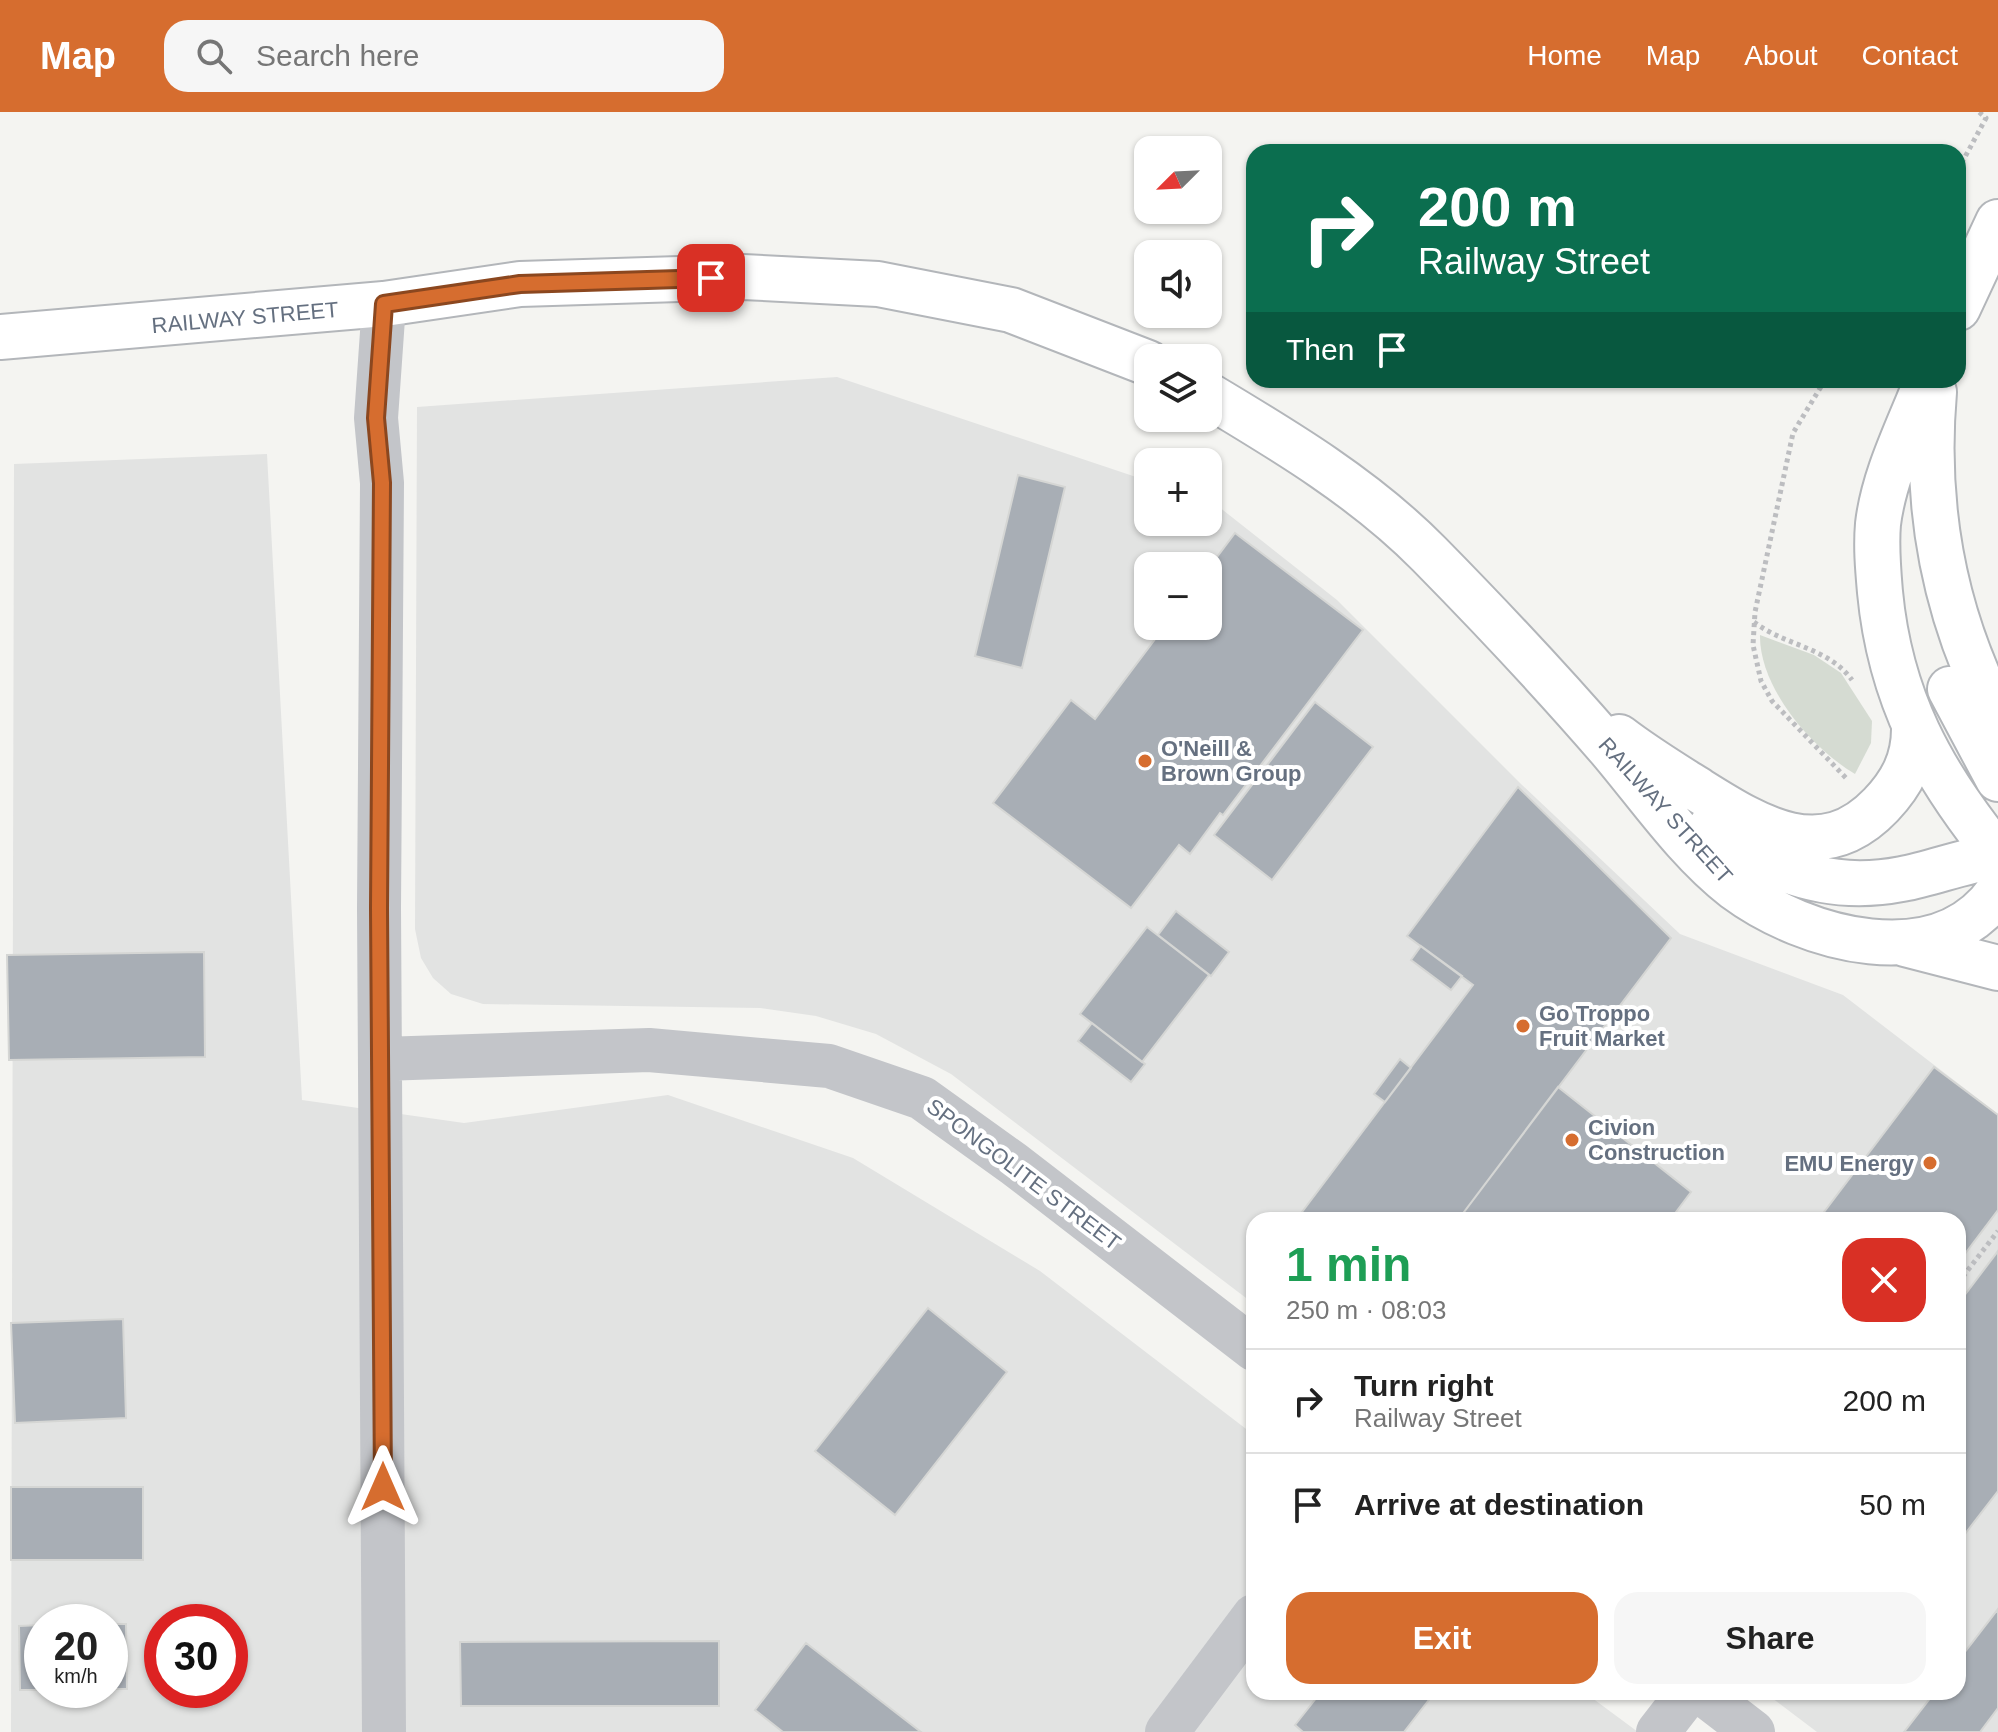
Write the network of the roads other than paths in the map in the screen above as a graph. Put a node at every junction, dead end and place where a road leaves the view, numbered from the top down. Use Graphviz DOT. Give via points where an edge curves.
graph roads {
  1 [pos="1998,222"];
  2 [pos="1966,291"];
  3 [pos="384,304"];
  4 [pos="0,337"];
  5 [pos="1134,358"];
  6 [pos="1924,388"];
  7 [pos="1935,388"];
  8 [pos="1222,403"];
  9 [pos="1932,482"];
  10 [pos="1563,694"];
  11 [pos="1998,718"];
  12 [pos="1914,729"];
  13 [pos="1640,752"];
  14 [pos="1998,779"];
  15 [pos="1998,855"];
  16 [pos="1998,892"];
  17 [pos="1891,941"];
  18 [pos="1998,968"];
  19 [pos="382,1059"];
  20 [pos="1246,1343"];
  21 [pos="1246,1627"];
  22 [pos="1683,1700"];
  23 [pos="1711,1700"];
  24 [pos="384,1732"];
  25 [pos="1167,1732"];
  26 [pos="1658,1732"];
  27 [pos="1753,1732"];
  1 -- 2 [label="main road"];
  3 -- 4 [label="main road, RAILWAY STREET"];
  3 -- 5 [label="main road, RAILWAY STREET" via="520,284 743,277 878,284 1011,310"];
  3 -- 19 [label="street" via="376,418 382,483"];
  6 -- 12 [label="main road" via="1889,474 1877,547 1886,636"];
  7 -- 9 [label="main road"];
  8 -- 10 [label="main road, RAILWAY STREET" via="1313,458 1426,551"];
  9 -- 11 [label="main road" via="1951,606 1971,664"];
  9 -- 14 [label="main road" via="1934,643 1954,697"];
  10 -- 13 [label="main road, RAILWAY STREET"];
  10 -- 17 [label="main road, RAILWAY STREET" via="1733,886 1805,926"];
  12 -- 13 [label="main road, RAILWAY STREET" via="1906,773 1885,801 1845,831 1817,838 1759,826"];
  12 -- 15 [label="main road" via="1946,787"];
  13 -- 15 [label="main road, RAILWAY STREET" via="1720,832 1792,874 1872,883"];
  16 -- 17 [label="main road, RAILWAY STREET" via="1950,932"];
  17 -- 18 [label="main road"];
  19 -- 20 [label="street, SPONGOLITE STREET" via="649,1050 829,1066 922,1098"];
  19 -- 24 [label="street"];
  21 -- 25 [label="street"];
  22 -- 26 [label="street"];
  23 -- 27 [label="street"];
}
